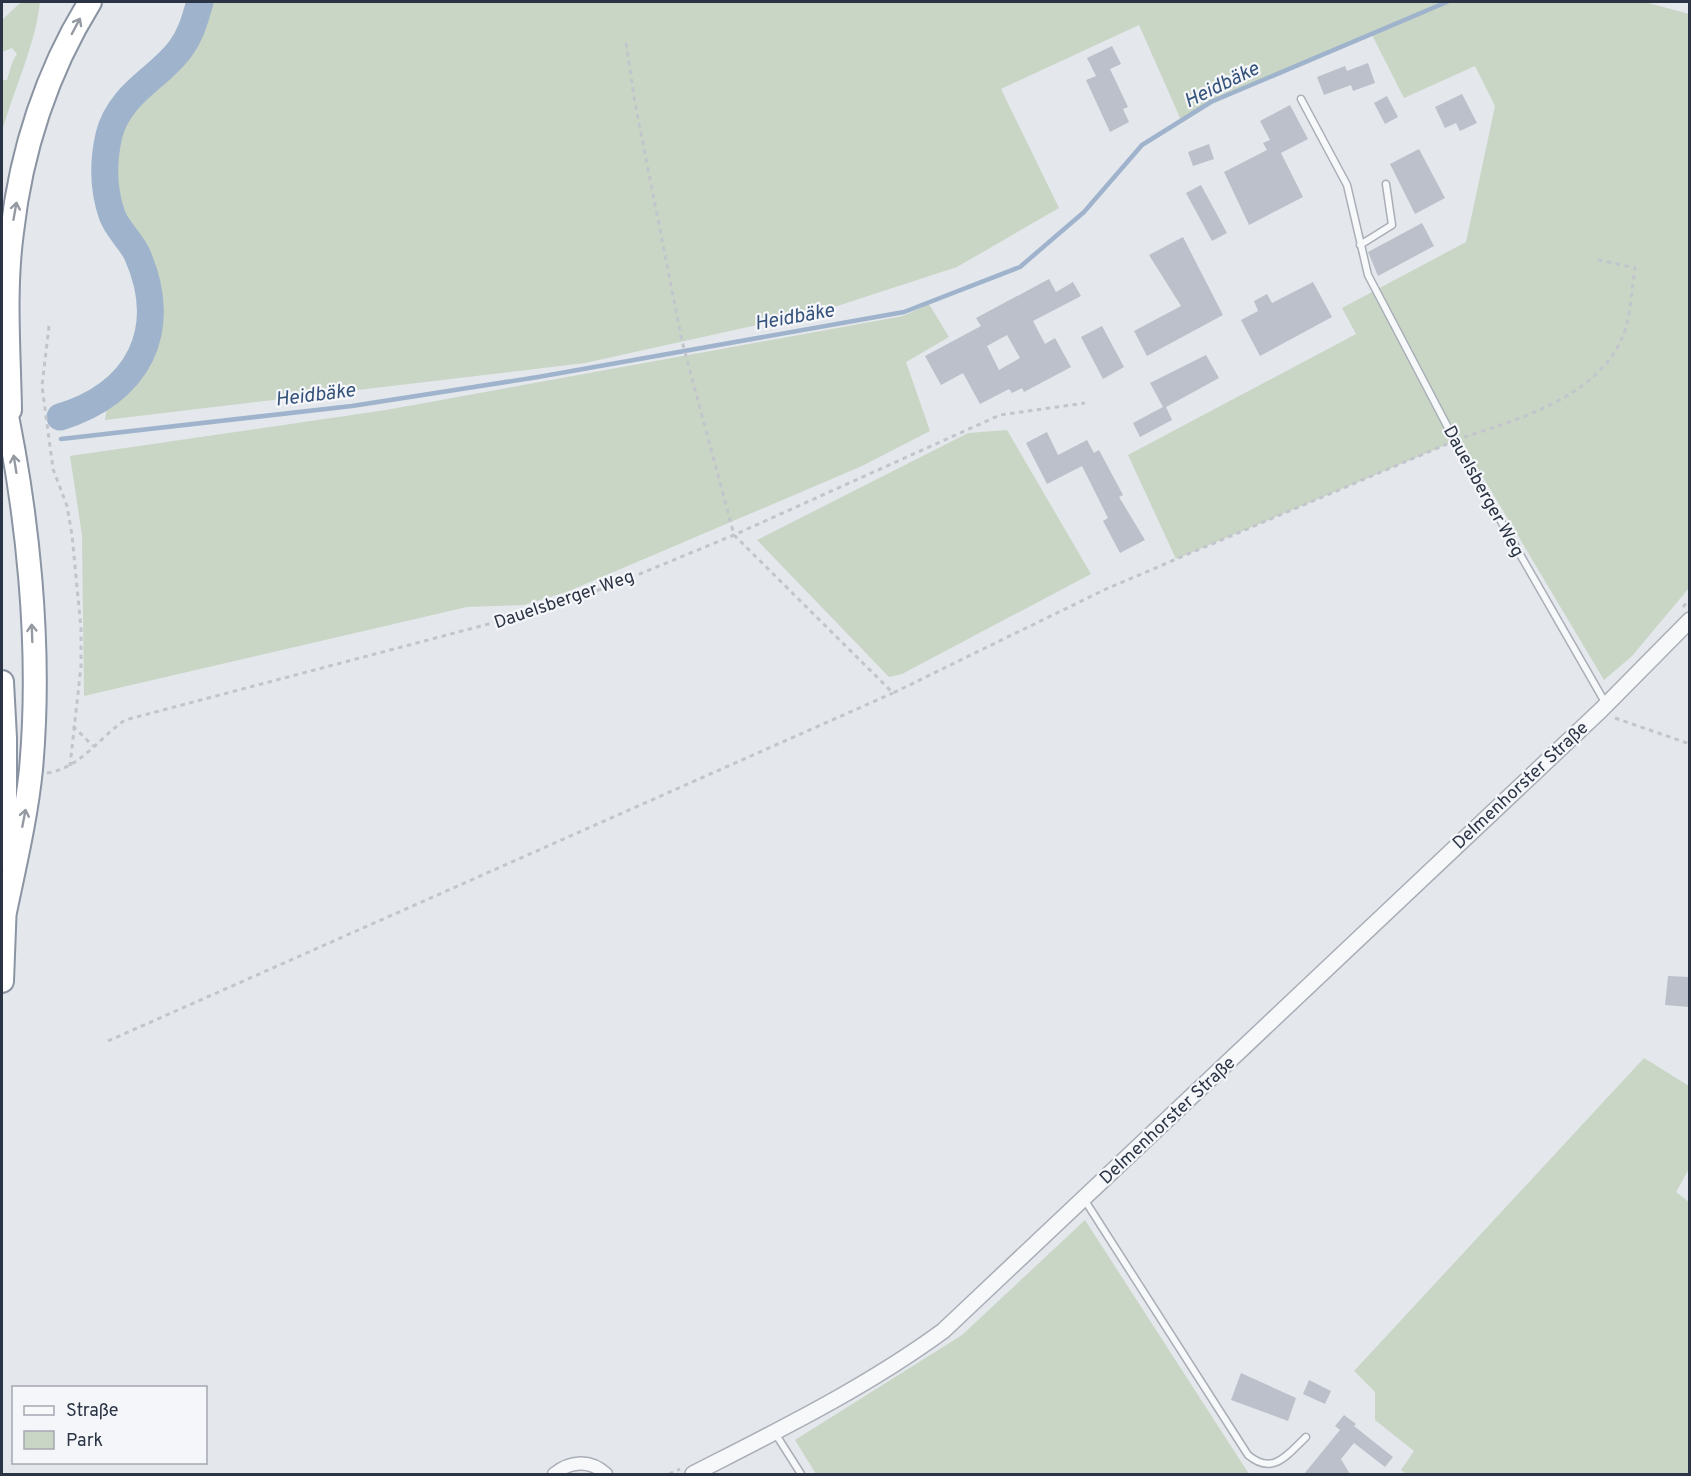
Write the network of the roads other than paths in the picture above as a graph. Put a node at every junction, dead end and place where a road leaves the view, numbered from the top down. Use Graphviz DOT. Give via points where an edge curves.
graph roads {
  1 [pos="90,2"];
  2 [pos="1301,99"];
  3 [pos="1386,184"];
  4 [pos="1360,245"];
  5 [pos="2,392"];
  6 [pos="11,435"];
  7 [pos="1689,620"];
  8 [pos="2,682"];
  9 [pos="1604,707"];
  10 [pos="4,917"];
  11 [pos="2,981"];
  12 [pos="1083,1199"];
  13 [pos="774,1432"];
  14 [pos="1306,1437"];
  15 [pos="691,1469"];
  16 [pos="554,1474"];
  17 [pos="606,1474"];
  18 [pos="801,1474"];
  6 -- 1 [label="highway, one-way" via="11,233 43,98 74,27"];
  2 -- 4 [label="lane, Dauelsberger Weg" via="1347,185"];
  3 -- 4 [label="lane" via="1392,225"];
  4 -- 9 [label="lane, Dauelsberger Weg" via="1368,275 1455,441"];
  5 -- 6 [label="highway"];
  10 -- 6 [label="highway, one-way" via="27,799 34,729 29,577"];
  7 -- 9 [label="street, Delmenhorster Straße"];
  8 -- 10 [label="highway"];
  9 -- 12 [label="street, Delmenhorster Straße"];
  10 -- 11 [label="highway"];
  12 -- 13 [label="street, Delmenhorster Straße" via="943,1331 878,1376"];
  12 -- 14 [label="lane" via="1248,1455 1257,1464 1278,1463"];
  13 -- 15 [label="street, Delmenhorster Straße"];
  13 -- 18 [label="lane"];
  16 -- 17 [label="street" via="570,1464 585,1463"];
}
